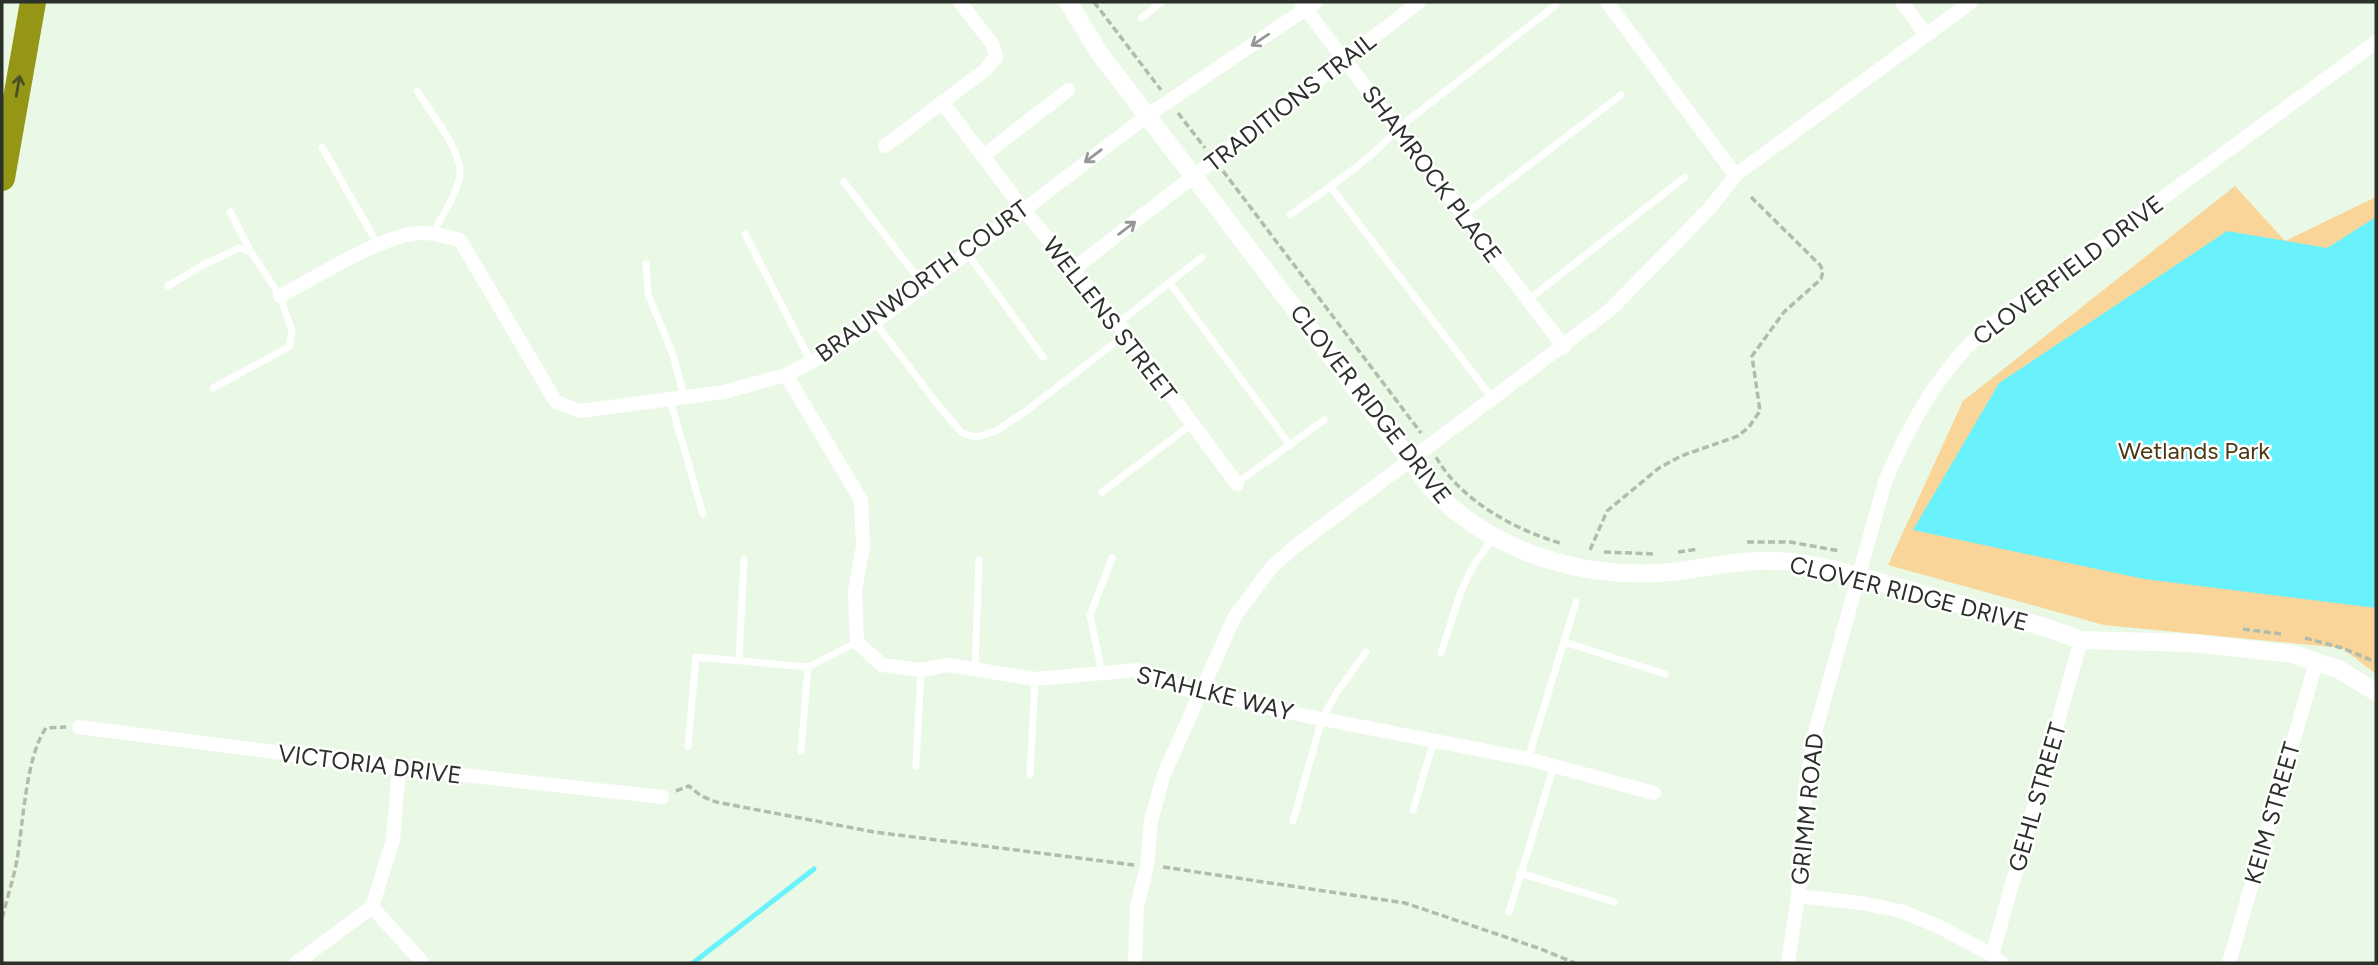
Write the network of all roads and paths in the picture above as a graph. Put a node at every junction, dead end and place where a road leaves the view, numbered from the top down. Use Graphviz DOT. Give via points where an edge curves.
graph roads {
  1 [pos="33,2"];
  2 [pos="960,2"];
  3 [pos="1068,2"];
  4 [pos="1094,2"];
  5 [pos="1162,2"];
  6 [pos="1419,2"];
  7 [pos="1607,2"];
  8 [pos="1902,2"];
  9 [pos="1971,2"];
  10 [pos="1307,4"];
  11 [pos="1556,5"];
  12 [pos="1141,18"];
  13 [pos="1926,35"];
  14 [pos="2376,42"];
  15 [pos="1343,59"];
  16 [pos="1068,90"];
  17 [pos="417,91"];
  18 [pos="1165,95"];
  19 [pos="1621,95"];
  20 [pos="942,102"];
  21 [pos="1172,105"];
  22 [pos="1148,115"];
  23 [pos="1396,128"];
  24 [pos="886,146"];
  25 [pos="322,147"];
  26 [pos="983,156"];
  27 [pos="1212,156"];
  28 [pos="1219,167"];
  29 [pos="1736,176"];
  30 [pos="1194,177"];
  31 [pos="1685,177"];
  32 [pos="2,178"];
  33 [pos="844,182"];
  34 [pos="1330,186"];
  35 [pos="1750,196"];
  36 [pos="1023,209"];
  37 [pos="230,212"];
  38 [pos="1290,215"];
  39 [pos="1463,215"];
  40 [pos="433,233"];
  41 [pos="745,234"];
  42 [pos="378,245"];
  43 [pos="251,252"];
  44 [pos="967,253"];
  45 [pos="1202,257"];
  46 [pos="646,264"];
  47 [pos="1072,270"];
  48 [pos="1169,282"];
  49 [pos="167,286"];
  50 [pos="924,286"];
  51 [pos="280,296"];
  52 [pos="1528,300"];
  53 [pos="875,321"];
  54 [pos="1121,329"];
  55 [pos="1563,347"];
  56 [pos="1044,357"];
  57 [pos="811,362"];
  58 [pos="786,375"];
  59 [pos="213,388"];
  60 [pos="677,399"];
  61 [pos="1492,399"];
  62 [pos="1324,420"];
  63 [pos="1192,424"];
  64 [pos="1424,436"];
  65 [pos="1290,445"];
  66 [pos="1410,460"];
  67 [pos="1237,484"];
  68 [pos="1102,492"];
  69 [pos="703,514"];
  70 [pos="1494,536"];
  71 [pos="1590,550"];
  72 [pos="1112,558"];
  73 [pos="744,560"];
  74 [pos="979,560"];
  75 [pos="1860,577"];
  76 [pos="1576,603"];
  77 [pos="2081,639"];
  78 [pos="857,642"];
  79 [pos="1564,642"];
  80 [pos="1366,652"];
  81 [pos="1441,653"];
  82 [pos="739,660"];
  83 [pos="2316,663"];
  84 [pos="808,667"];
  85 [pos="975,668"];
  86 [pos="921,670"];
  87 [pos="1102,673"];
  88 [pos="1665,674"];
  89 [pos="1035,679"];
  90 [pos="2376,692"];
  91 [pos="1198,694"];
  92 [pos="1322,719"];
  93 [pos="79,727"];
  94 [pos="1434,741"];
  95 [pos="688,746"];
  96 [pos="801,751"];
  97 [pos="1528,759"];
  98 [pos="1554,765"];
  99 [pos="916,766"];
  100 [pos="399,768"];
  101 [pos="1030,775"];
  102 [pos="1654,793"];
  103 [pos="662,797"];
  104 [pos="1413,810"];
  105 [pos="1293,821"];
  106 [pos="1147,866"];
  107 [pos="1520,873"];
  108 [pos="1798,896"];
  109 [pos="1614,902"];
  110 [pos="372,908"];
  111 [pos="1509,912"];
  112 [pos="2,918"];
  113 [pos="1997,959"];
  114 [pos="296,963"];
  115 [pos="423,963"];
  116 [pos="1135,963"];
  117 [pos="1574,963"];
  118 [pos="1788,963"];
  119 [pos="2229,963"];
  32 -- 1 [label="highway, one-way"];
  2 -- 20 [label="street" via="993,45 996,57"];
  3 -- 22 [label="street, CLOVER RIDGE DRIVE" via="1100,54"];
  4 -- 18 [label="path"];
  5 -- 12 [label="lane"];
  6 -- 15 [label="street, TRADITIONS TRAIL"];
  7 -- 29 [label="street"];
  8 -- 13 [label="street"];
  9 -- 13 [label="street"];
  10 -- 15 [label="street, SHAMROCK PLACE"];
  10 -- 22 [label="street, BRAUNWORTH COURT, one-way"];
  11 -- 23 [label="lane"];
  13 -- 29 [label="street"];
  14 -- 75 [label="street, CLOVERFIELD DRIVE" via="2011,309 1967,347 1933,390 1900,446 1885,482"];
  15 -- 23 [label="street, SHAMROCK PLACE"];
  15 -- 30 [label="street, TRADITIONS TRAIL"];
  16 -- 26 [label="street"];
  17 -- 40 [label="lane" via="456,153 460,174"];
  19 -- 39 [label="lane"];
  20 -- 24 [label="street"];
  20 -- 26 [label="street, WELLENS STREET"];
  21 -- 27 [label="path"];
  22 -- 30 [label="street, CLOVER RIDGE DRIVE"];
  22 -- 36 [label="street, BRAUNWORTH COURT, one-way"];
  23 -- 34 [label="lane"];
  23 -- 39 [label="street, SHAMROCK PLACE"];
  25 -- 42 [label="lane"];
  26 -- 36 [label="street, WELLENS STREET"];
  28 -- 64 [label="path"];
  29 -- 55 [label="street" via="1611,309"];
  47 -- 30 [label="street, one-way"];
  30 -- 66 [label="street, CLOVER RIDGE DRIVE"];
  31 -- 52 [label="lane"];
  33 -- 50 [label="lane"];
  34 -- 38 [label="lane"];
  34 -- 61 [label="lane"];
  35 -- 71 [label="path" via="1820,265 1821,279 1784,312 1752,356 1760,411 1749,427 1738,436 1659,467 1607,511"];
  36 -- 44 [label="street, BRAUNWORTH COURT"];
  36 -- 47 [label="street, WELLENS STREET"];
  37 -- 43 [label="lane"];
  39 -- 52 [label="street, SHAMROCK PLACE"];
  40 -- 42 [label="street" via="411,234"];
  40 -- 60 [label="street, BRAUNWORTH COURT" via="460,240 555,402 580,411"];
  41 -- 57 [label="lane"];
  42 -- 51 [label="street"];
  43 -- 49 [label="lane" via="239,247"];
  43 -- 51 [label="lane"];
  44 -- 50 [label="street, BRAUNWORTH COURT"];
  44 -- 56 [label="lane"];
  45 -- 48 [label="lane"];
  46 -- 60 [label="lane" via="648,294 673,355"];
  47 -- 54 [label="street, WELLENS STREET"];
  48 -- 54 [label="lane"];
  48 -- 65 [label="lane"];
  50 -- 53 [label="street, BRAUNWORTH COURT"];
  51 -- 59 [label="lane" via="292,331 289,347"];
  52 -- 55 [label="street, SHAMROCK PLACE"];
  53 -- 54 [label="lane" via="954,424 962,433 976,437 996,431 1026,411"];
  53 -- 57 [label="street, BRAUNWORTH COURT"];
  54 -- 63 [label="street, WELLENS STREET"];
  55 -- 61 [label="street"];
  57 -- 58 [label="street, BRAUNWORTH COURT"];
  58 -- 60 [label="street, BRAUNWORTH COURT"];
  58 -- 78 [label="street" via="861,500"];
  60 -- 69 [label="lane"];
  61 -- 66 [label="street"];
  62 -- 65 [label="lane"];
  63 -- 67 [label="street, WELLENS STREET"];
  63 -- 68 [label="lane"];
  65 -- 67 [label="lane"];
  66 -- 70 [label="street, CLOVER RIDGE DRIVE" via="1442,500"];
  66 -- 91 [label="street" via="1272,567 1235,616"];
  70 -- 75 [label="street, CLOVER RIDGE DRIVE" via="1554,562 1592,570 1632,574 1777,561"];
  70 -- 81 [label="lane" via="1461,591"];
  72 -- 87 [label="lane" via="1090,615"];
  73 -- 82 [label="lane"];
  74 -- 85 [label="lane"];
  75 -- 77 [label="street, CLOVER RIDGE DRIVE"];
  75 -- 108 [label="street, GRIMM ROAD" via="1814,736 1805,790"];
  76 -- 79 [label="lane"];
  77 -- 83 [label="street, CLOVER RIDGE DRIVE" via="2192,642 2292,654"];
  77 -- 113 [label="street, GEHL STREET"];
  78 -- 84 [label="lane"];
  78 -- 86 [label="street, STAHLKE WAY" via="882,666"];
  79 -- 88 [label="lane"];
  79 -- 97 [label="lane"];
  80 -- 92 [label="lane"];
  82 -- 84 [label="lane"];
  82 -- 95 [label="lane" via="695,657"];
  83 -- 90 [label="street, CLOVER RIDGE DRIVE" via="2338,669"];
  83 -- 119 [label="street, KEIM STREET"];
  84 -- 96 [label="lane"];
  85 -- 86 [label="street, STAHLKE WAY" via="948,665"];
  85 -- 89 [label="street, STAHLKE WAY"];
  86 -- 99 [label="lane"];
  87 -- 89 [label="street, STAHLKE WAY"];
  87 -- 91 [label="street, STAHLKE WAY" via="1138,670"];
  89 -- 101 [label="lane"];
  91 -- 92 [label="street, STAHLKE WAY"];
  91 -- 106 [label="street" via="1155,800"];
  92 -- 94 [label="street, STAHLKE WAY"];
  92 -- 105 [label="lane"];
  93 -- 100 [label="street, VICTORIA DRIVE"];
  93 -- 112 [label="path" via="46,728 40,737"];
  94 -- 97 [label="street, STAHLKE WAY"];
  94 -- 104 [label="lane"];
  97 -- 98 [label="street, STAHLKE WAY"];
  98 -- 102 [label="street, STAHLKE WAY"];
  98 -- 107 [label="lane"];
  100 -- 103 [label="street, VICTORIA DRIVE"];
  100 -- 110 [label="street" via="393,840"];
  103 -- 106 [label="path" via="689,786 716,802 874,832"];
  106 -- 116 [label="street" via="1137,907"];
  106 -- 117 [label="path" via="1405,904"];
  107 -- 109 [label="lane"];
  107 -- 111 [label="lane"];
  108 -- 113 [label="street" via="1901,911"];
  108 -- 118 [label="street, GRIMM ROAD"];
  110 -- 114 [label="street"];
  110 -- 115 [label="street"];
}
